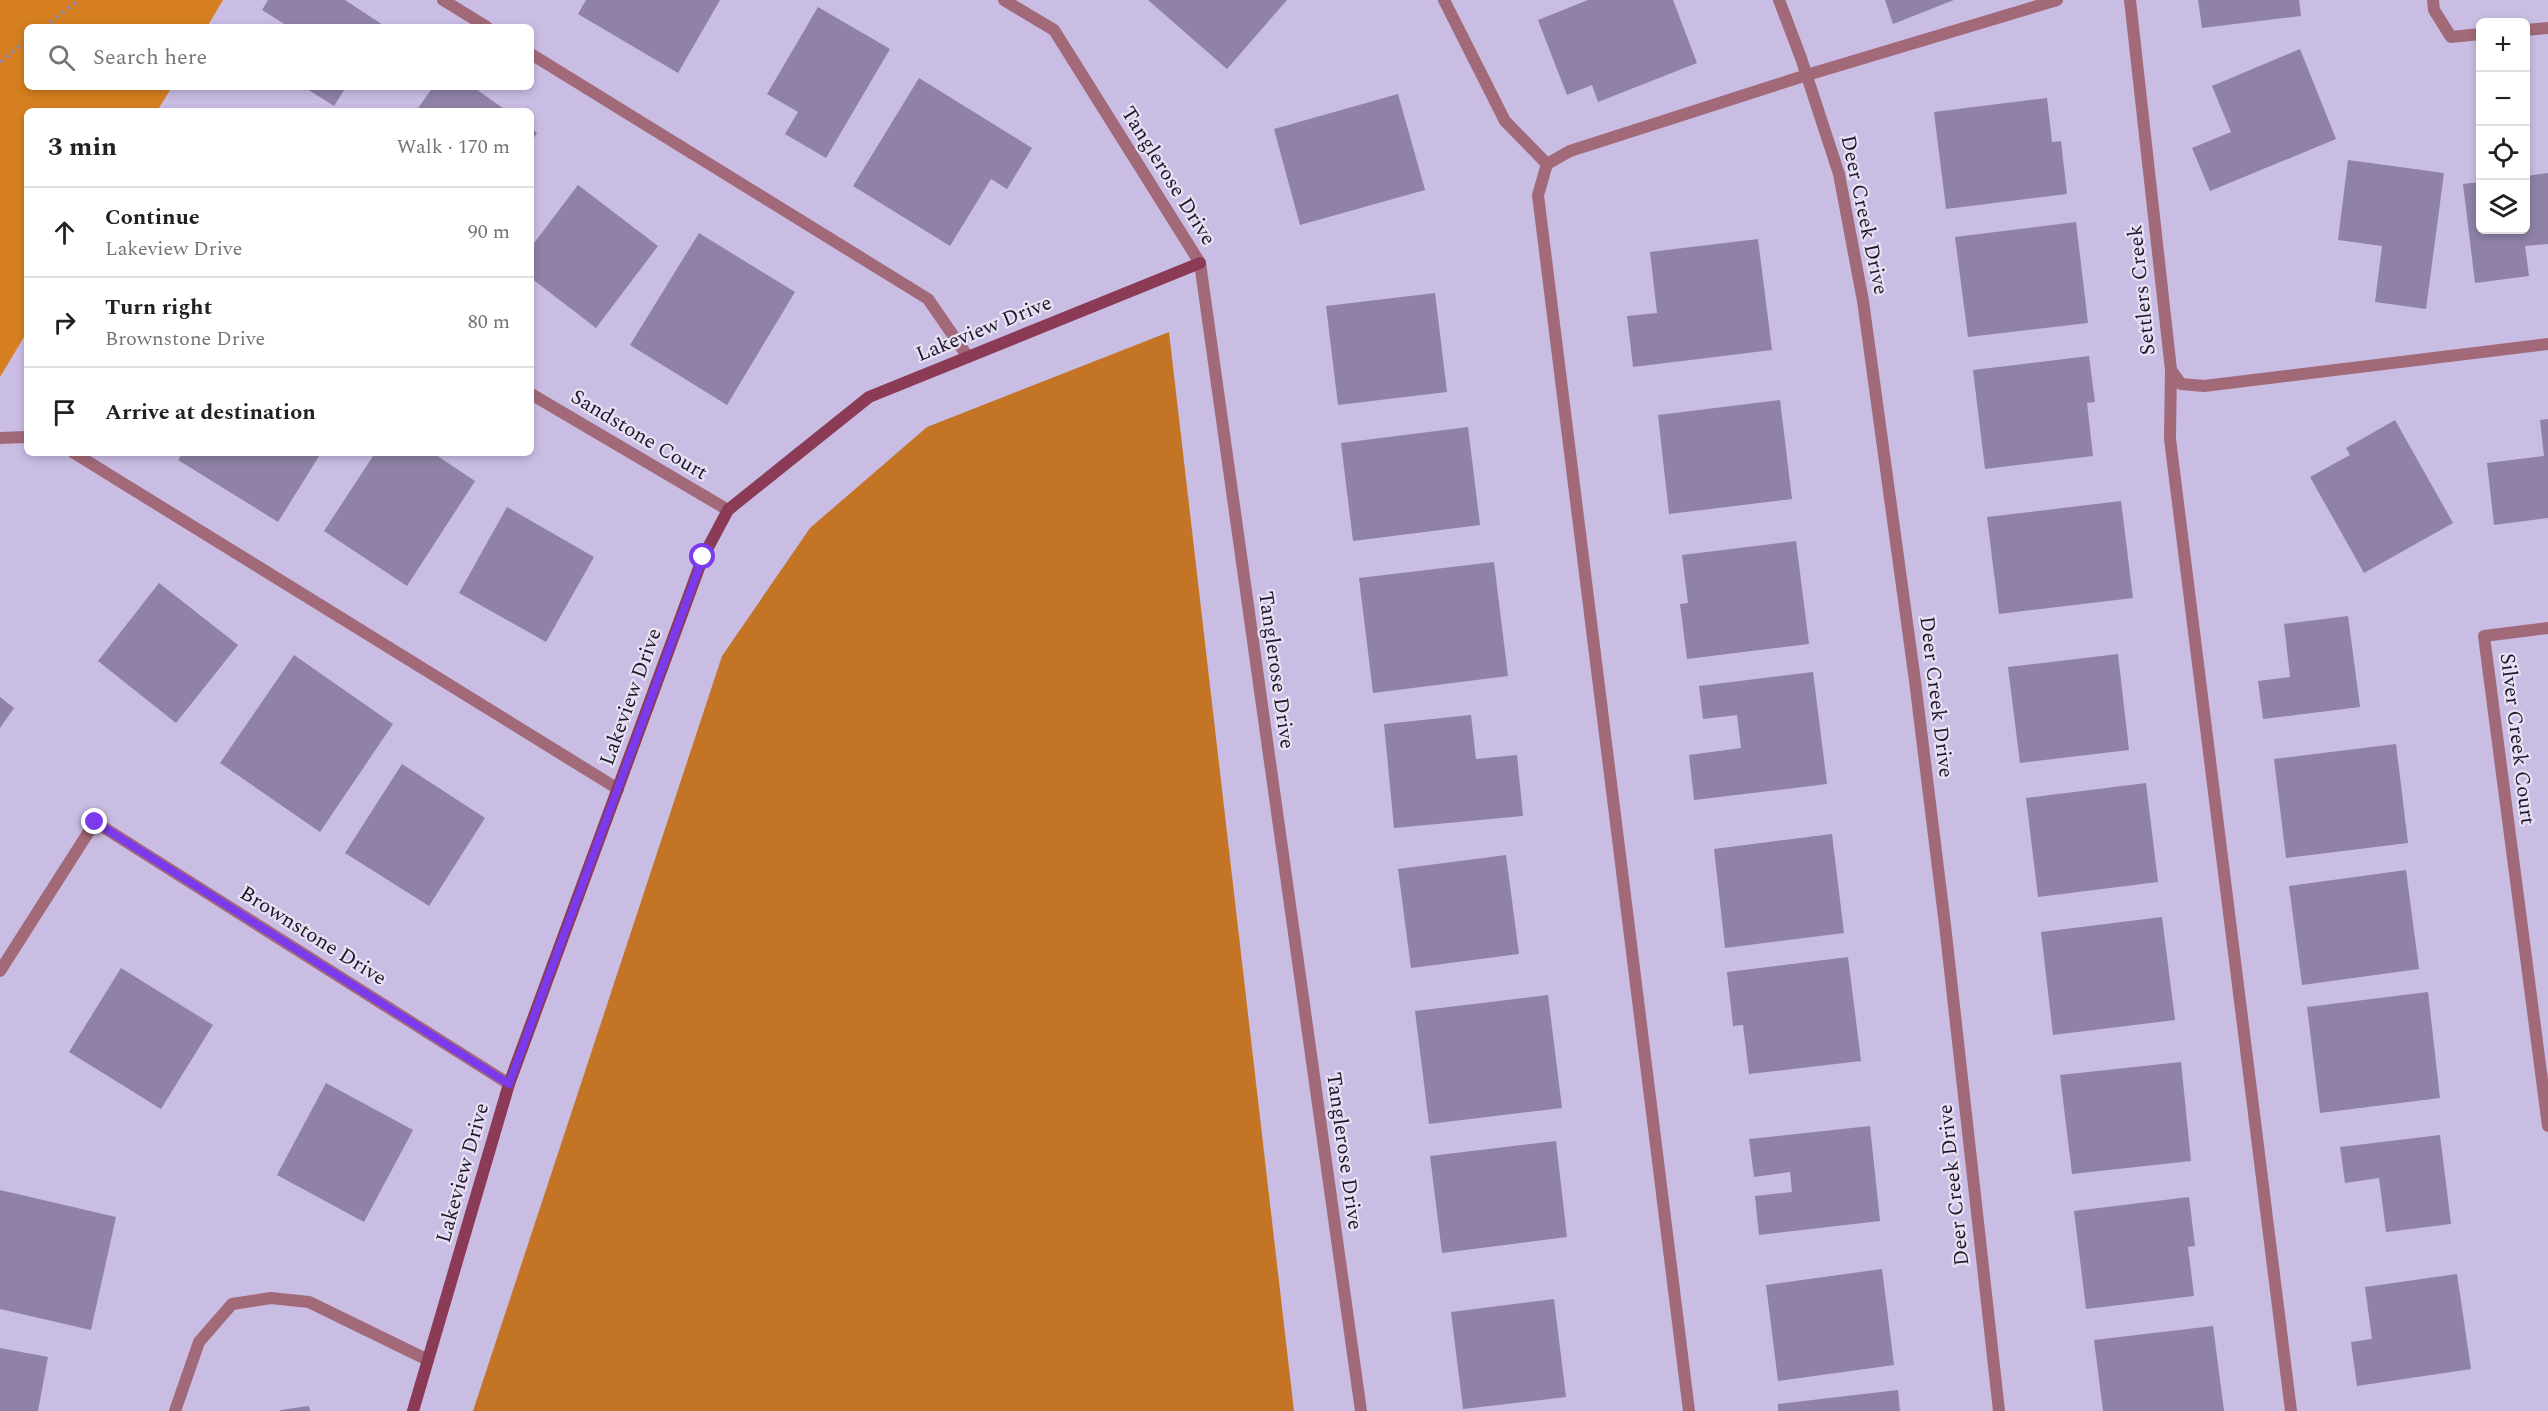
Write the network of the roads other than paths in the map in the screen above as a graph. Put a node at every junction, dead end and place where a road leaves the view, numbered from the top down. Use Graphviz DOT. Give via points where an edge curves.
graph roads {
  1 [pos="443,0"];
  2 [pos="1004,0"];
  3 [pos="1444,0"];
  4 [pos="1779,0"];
  5 [pos="2056,0"];
  6 [pos="2130,0"];
  7 [pos="2433,0"];
  8 [pos="482,24"];
  9 [pos="2548,28"];
  10 [pos="2530,30"];
  11 [pos="2476,34"];
  12 [pos="534,56"];
  13 [pos="1807,75"];
  14 [pos="1547,164"];
  15 [pos="1200,263"];
  16 [pos="2548,344"];
  17 [pos="968,357"];
  18 [pos="2170,370"];
  19 [pos="534,396"];
  20 [pos="24,437"];
  21 [pos="0,438"];
  22 [pos="79,456"];
  23 [pos="728,510"];
  24 [pos="2548,628"];
  25 [pos="618,789"];
  26 [pos="0,971"];
  27 [pos="509,1084"];
  28 [pos="2548,1126"];
  29 [pos="428,1360"];
  30 [pos="175,1411"];
  31 [pos="413,1411"];
  32 [pos="1361,1411"];
  33 [pos="1689,1411"];
  34 [pos="1999,1411"];
  35 [pos="2291,1411"];
  1 -- 8 [label="street"];
  2 -- 15 [label="street, Tanglerose Drive" via="1054,30"];
  3 -- 14 [label="street" via="1505,121"];
  4 -- 13 [label="street, Deer Creek Drive"];
  5 -- 13 [label="street"];
  6 -- 18 [label="street, Settlers Creek"];
  7 -- 11 [label="street" via="2434,10 2451,37"];
  9 -- 10 [label="street"];
  12 -- 17 [label="street" via="928,298"];
  13 -- 14 [label="street" via="1570,151"];
  13 -- 34 [label="street, Deer Creek Drive" via="1839,174 1881,423 1945,925"];
  14 -- 33 [label="street" via="1538,195"];
  15 -- 17 [label="street, Lakeview Drive"];
  15 -- 32 [label="street, Tanglerose Drive"];
  16 -- 18 [label="street, Settlers Creek" via="2204,386 2181,384"];
  17 -- 23 [label="street, Lakeview Drive" via="869,397"];
  18 -- 35 [label="street" via="2170,439"];
  19 -- 23 [label="street, Sandstone Court"];
  20 -- 21 [label="street"];
  22 -- 25 [label="street"];
  23 -- 25 [label="street, Lakeview Drive" via="703,557"];
  24 -- 28 [label="street, Silver Creek Court" via="2484,636"];
  25 -- 27 [label="street, Lakeview Drive"];
  26 -- 27 [label="street, Brownstone Drive" via="95,822"];
  27 -- 29 [label="street, Lakeview Drive"];
  29 -- 30 [label="street" via="309,1302 272,1298 232,1304 199,1341"];
  29 -- 31 [label="street, Lakeview Drive"];
}
